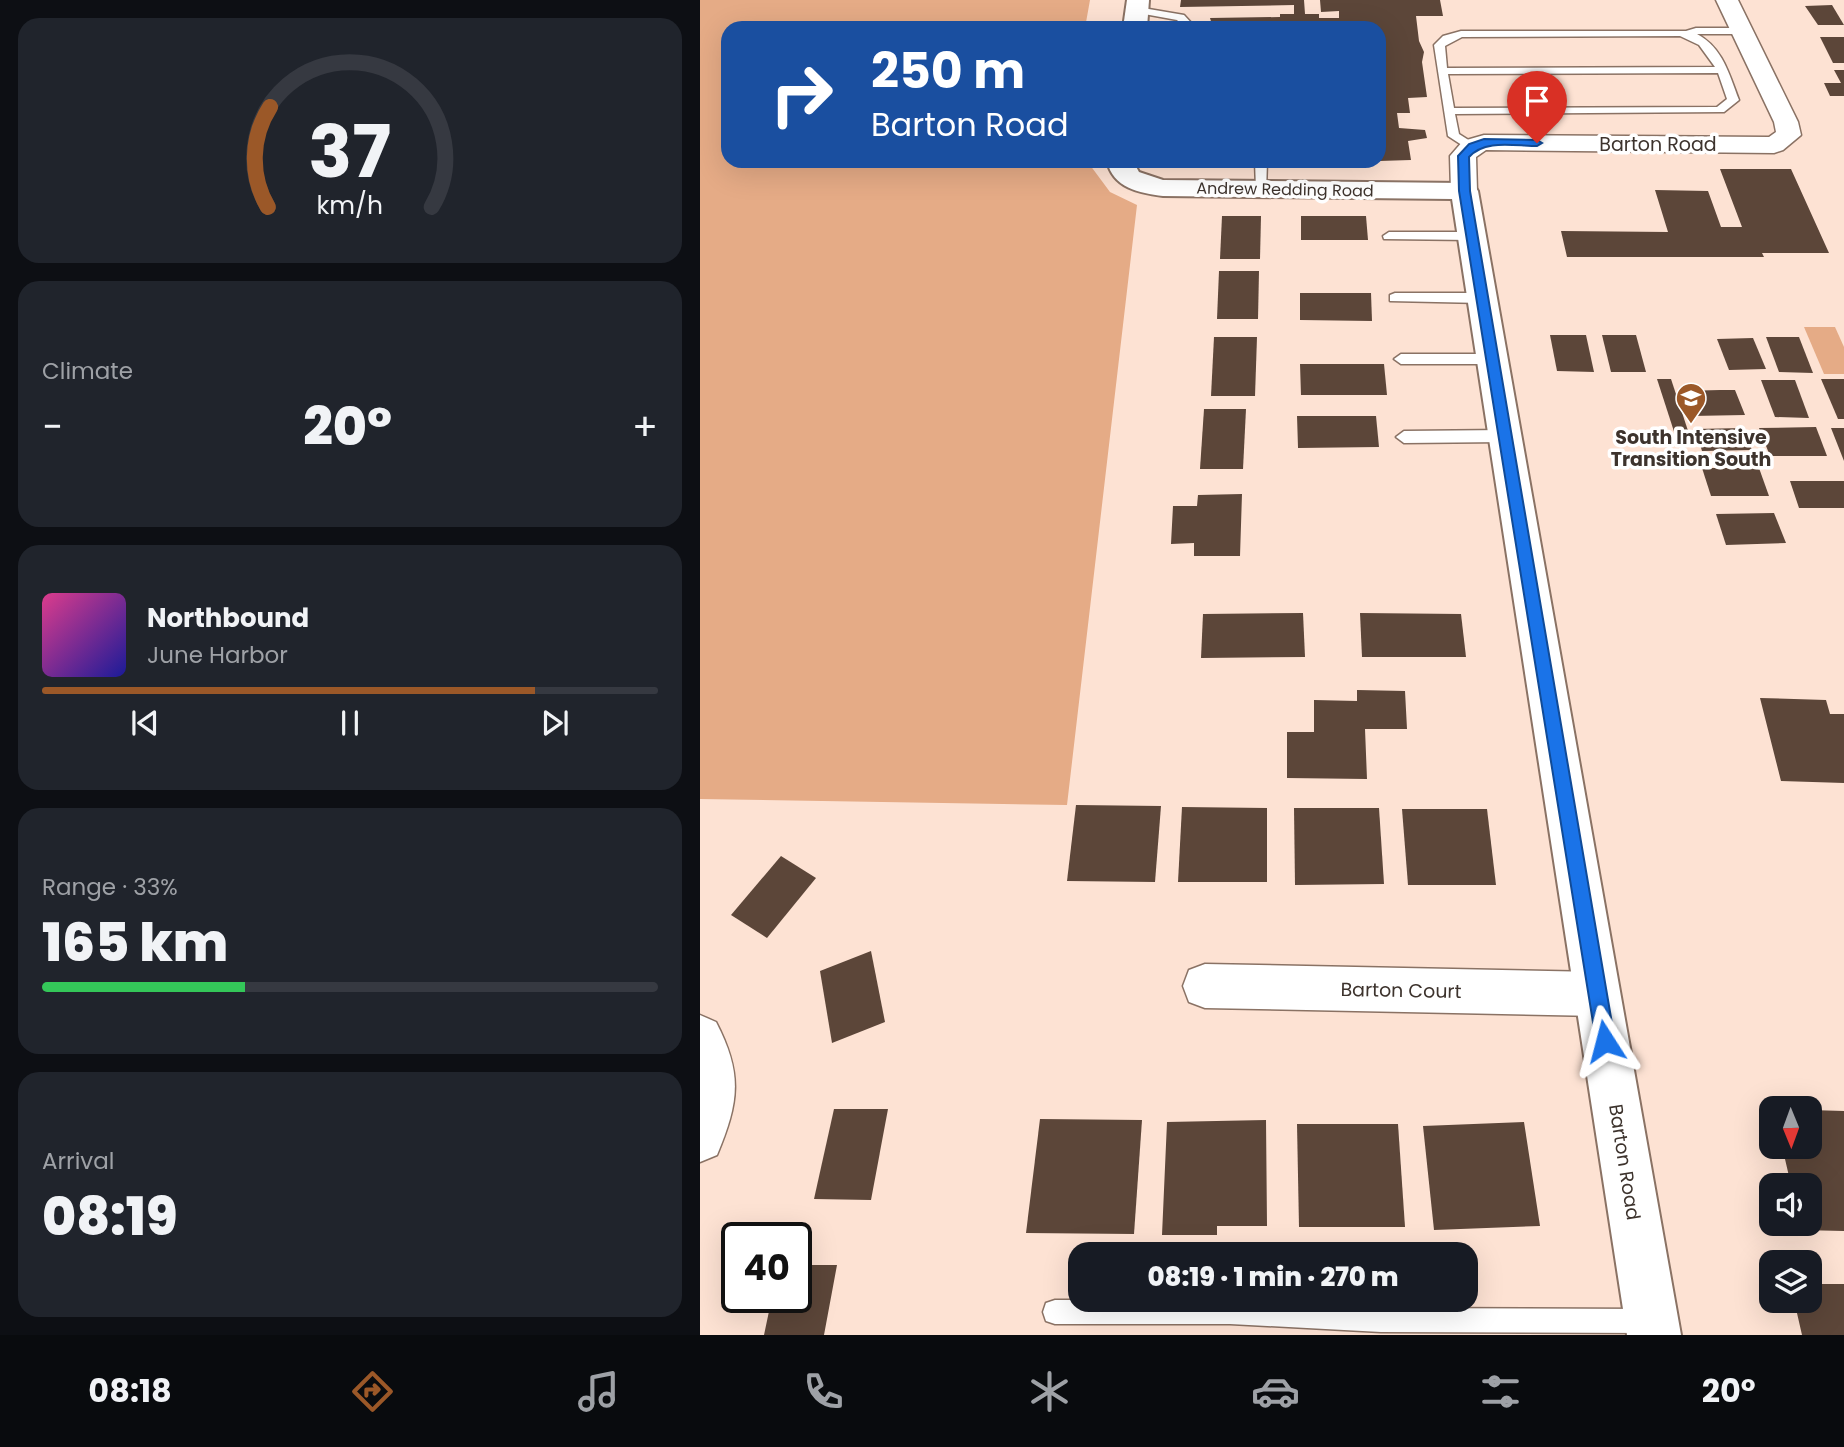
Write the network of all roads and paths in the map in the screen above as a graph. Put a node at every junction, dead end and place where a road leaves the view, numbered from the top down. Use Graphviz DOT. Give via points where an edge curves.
graph roads {
  1 [pos="1727,0"];
  2 [pos="1137,13"];
  3 [pos="1184,21"];
  4 [pos="1742,31"];
  5 [pos="1689,34"];
  6 [pos="1721,70"];
  7 [pos="1443,72"];
  8 [pos="1448,111"];
  9 [pos="1472,146"];
  10 [pos="1122,168"];
  11 [pos="1261,168"];
  12 [pos="1262,189"];
  13 [pos="1464,191"];
  14 [pos="1389,236"];
  15 [pos="1472,236"];
  16 [pos="1395,298"];
  17 [pos="1482,298"];
  18 [pos="1401,359"];
  19 [pos="1492,359"];
  20 [pos="1505,436"];
  21 [pos="1404,437"];
  22 [pos="1205,986"];
  23 [pos="1597,994"];
  24 [pos="700,1038"];
  25 [pos="700,1138"];
  26 [pos="1055,1311"];
  27 [pos="1653,1328"];
  1 -- 4 [label="street"];
  2 -- 3 [label="lane"];
  4 -- 5 [label="lane"];
  4 -- 9 [label="street, Barton Road" via="1786,122 1789,135 1774,145 1484,142"];
  5 -- 6 [label="lane" via="1711,45"];
  5 -- 7 [label="lane" via="1461,34 1439,45"];
  6 -- 7 [label="lane"];
  6 -- 8 [label="lane" via="1733,100 1720,110"];
  7 -- 8 [label="lane"];
  8 -- 9 [label="lane" via="1454,136"];
  9 -- 13 [label="street, Barton Road" via="1463,156"];
  10 -- 12 [label="street, Andrew Redding Road" via="1124,174 1147,186"];
  11 -- 12 [label="lane"];
  12 -- 13 [label="street, Andrew Redding Road"];
  13 -- 15 [label="street, Barton Road"];
  14 -- 15 [label="lane"];
  15 -- 17 [label="street, Barton Road"];
  16 -- 17 [label="lane"];
  17 -- 19 [label="street, Barton Road"];
  18 -- 19 [label="lane"];
  19 -- 20 [label="street, Barton Road"];
  20 -- 21 [label="lane"];
  20 -- 23 [label="street, Barton Road"];
  22 -- 23 [label="street, Barton Court"];
  23 -- 27 [label="street, Barton Road"];
  24 -- 25 [label="street" via="710,1055 715,1084"];
  26 -- 27 [label="lane" via="1230,1311"];
}
